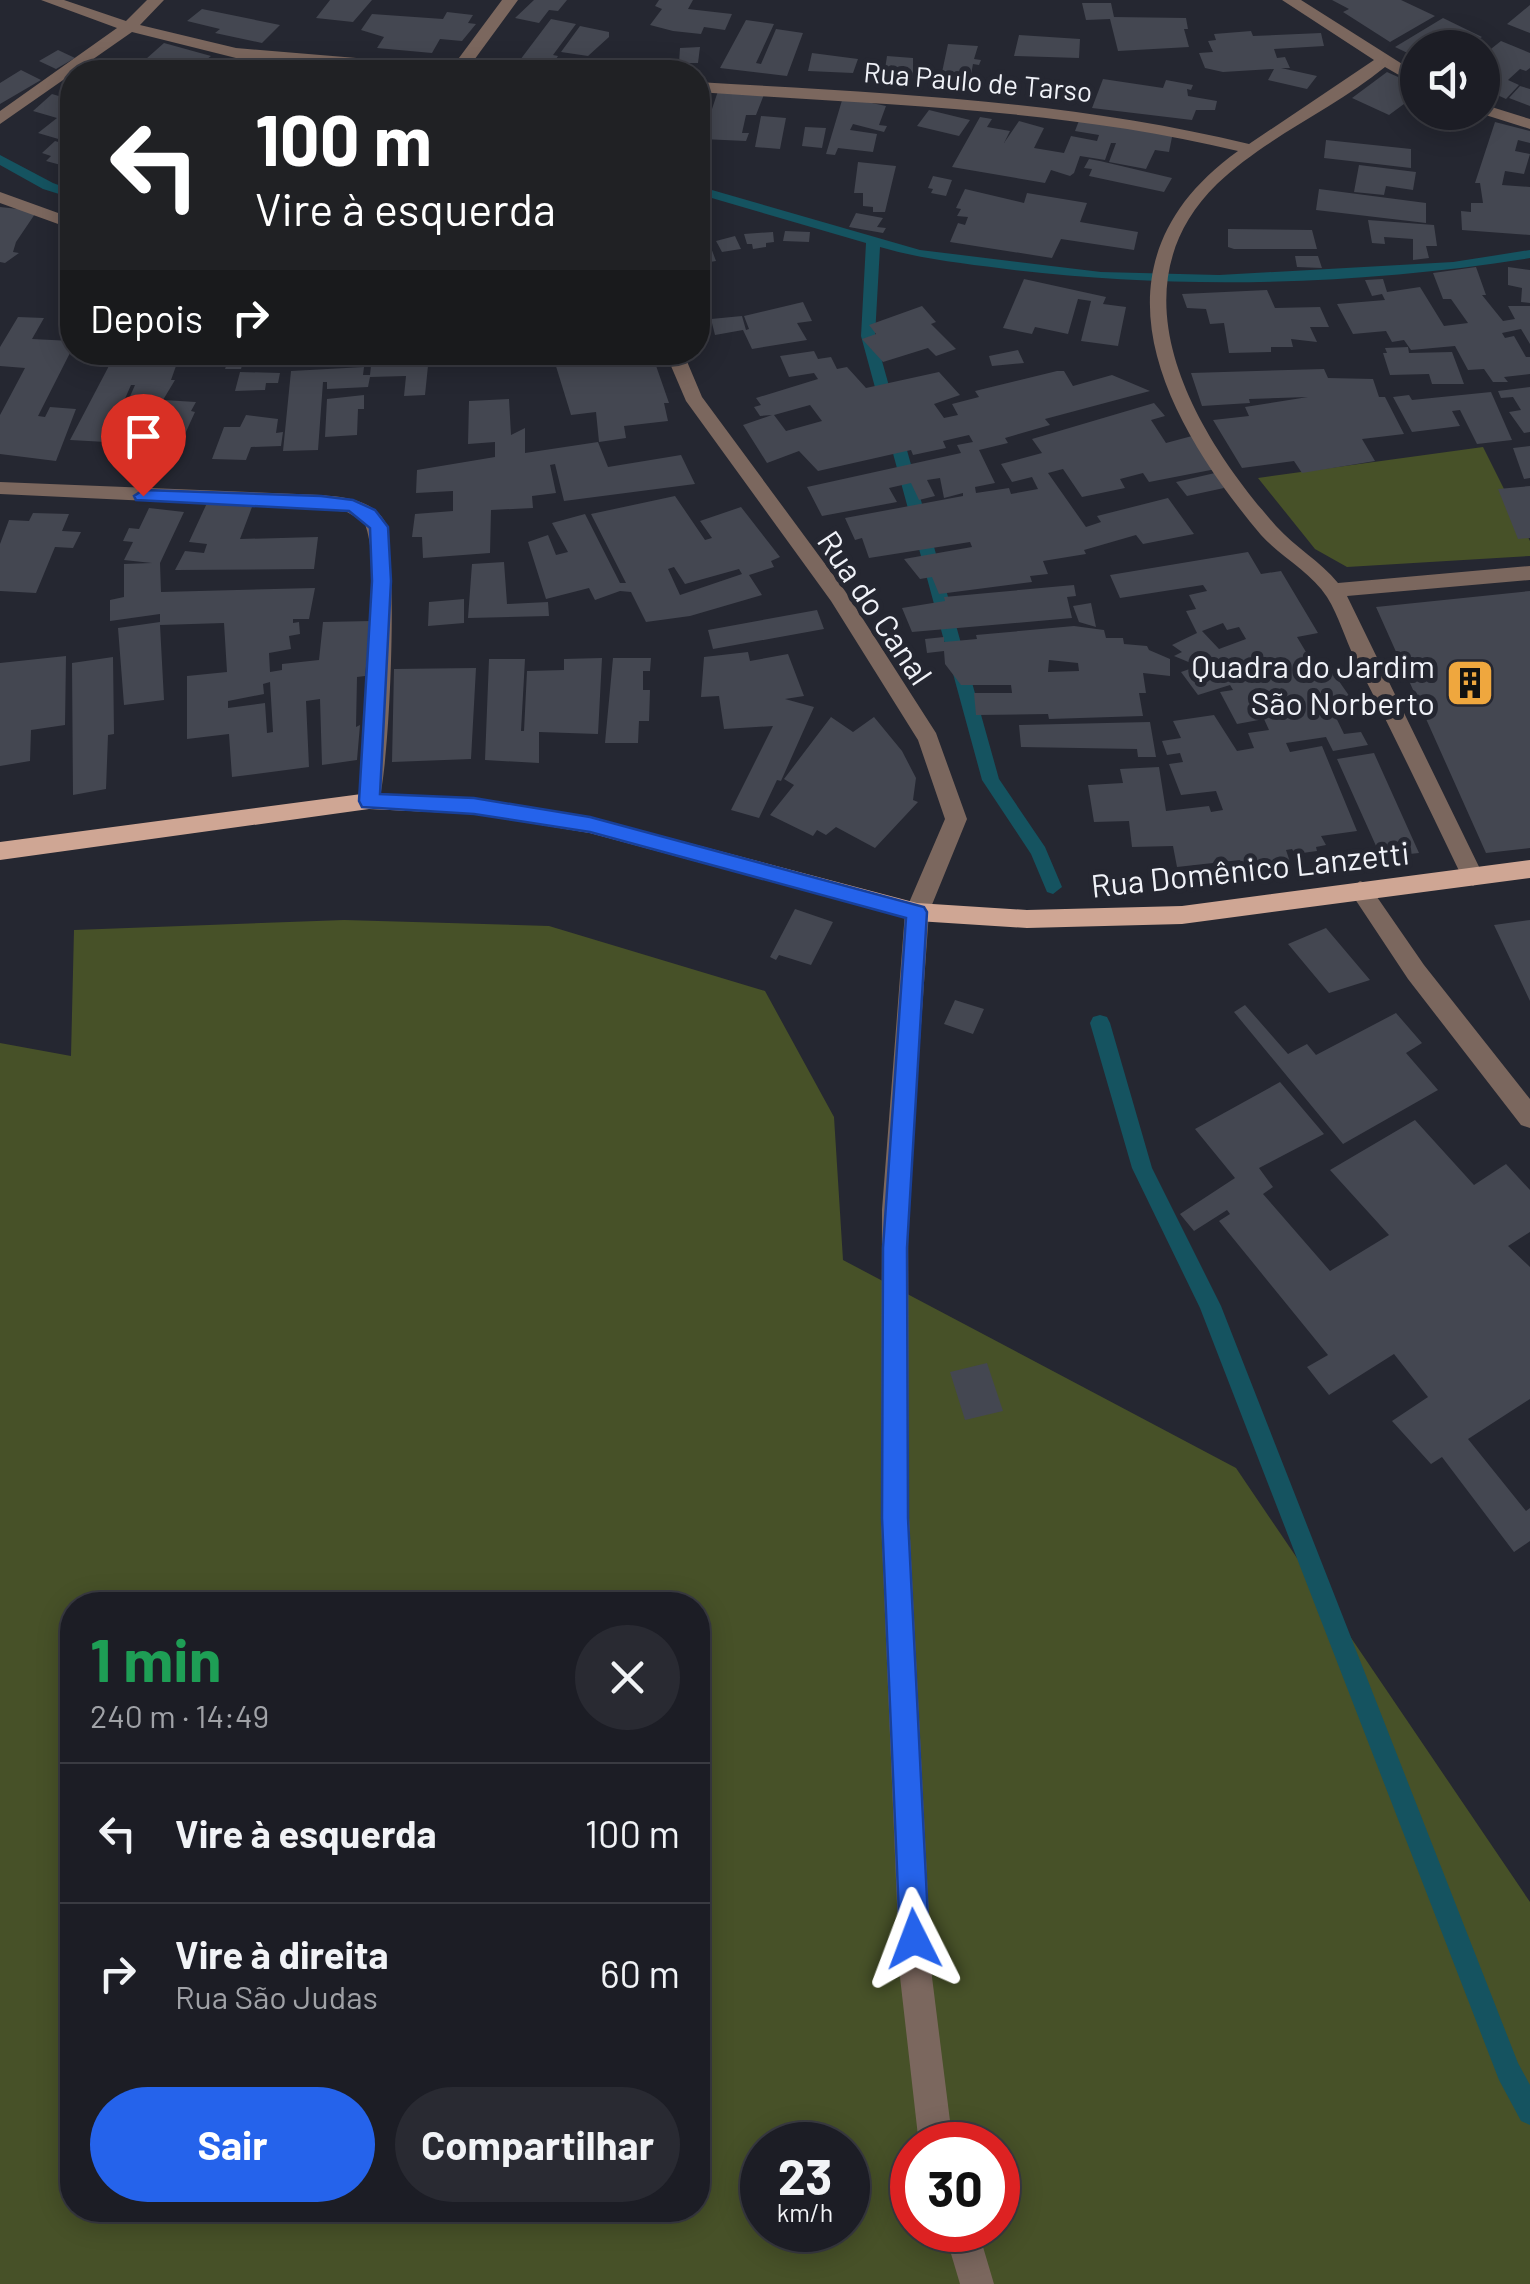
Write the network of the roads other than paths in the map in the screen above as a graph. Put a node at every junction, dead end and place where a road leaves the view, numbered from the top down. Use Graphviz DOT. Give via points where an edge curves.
graph roads {
  1 [pos="48,0"];
  2 [pos="156,0"];
  3 [pos="510,0"];
  4 [pos="1290,0"];
  5 [pos="128,28"];
  6 [pos="83,60"];
  7 [pos="310,60"];
  8 [pos="466,60"];
  9 [pos="1382,62"];
  10 [pos="1400,72"];
  11 [pos="60,76"];
  12 [pos="710,88"];
  13 [pos="1500,115"];
  14 [pos="0,119"];
  15 [pos="1530,124"];
  16 [pos="1250,150"];
  17 [pos="0,197"];
  18 [pos="60,220"];
  19 [pos="680,365"];
  20 [pos="0,488"];
  21 [pos="1530,573"];
  22 [pos="1334,590"];
  23 [pos="370,801"];
  24 [pos="0,851"];
  25 [pos="1530,869"];
  26 [pos="1473,877"];
  27 [pos="1360,890"];
  28 [pos="917,912"];
  29 [pos="1530,1118"];
  30 [pos="933,2122"];
  31 [pos="968,2252"];
  32 [pos="977,2284"];
  1 -- 5 [label="street"];
  2 -- 5 [label="street"];
  3 -- 8 [label="street"];
  4 -- 9 [label="street"];
  5 -- 6 [label="street"];
  5 -- 7 [label="street" via="236,54"];
  9 -- 10 [label="street"];
  9 -- 16 [label="street"];
  11 -- 14 [label="street"];
  12 -- 16 [label="street, Rua Paulo de Tarso" via="1069,115"];
  13 -- 15 [label="street"];
  16 -- 22 [label="street" via="1173,230 1154,300 1156,328 1189,418 1272,535"];
  17 -- 18 [label="street"];
  19 -- 28 [label="street, Rua do Canal" via="736,461 838,596 928,739 956,819"];
  20 -- 23 [label="street" via="321,502 369,514 378,527 382,581"];
  21 -- 22 [label="street"];
  22 -- 26 [label="street"];
  23 -- 24 [label="main road, Rua Domênico Lanzetti"];
  23 -- 28 [label="main road, Rua Domênico Lanzetti" via="474,806 590,824"];
  25 -- 26 [label="main road, Rua Domênico Lanzetti"];
  26 -- 27 [label="main road, Rua Domênico Lanzetti"];
  27 -- 28 [label="main road, Rua Domênico Lanzetti" via="1164,916 1027,919"];
  27 -- 29 [label="street"];
  28 -- 30 [label="street, Rua do Canal" via="895,1210 895,1518 916,1977"];
  31 -- 32 [label="street"];
}
